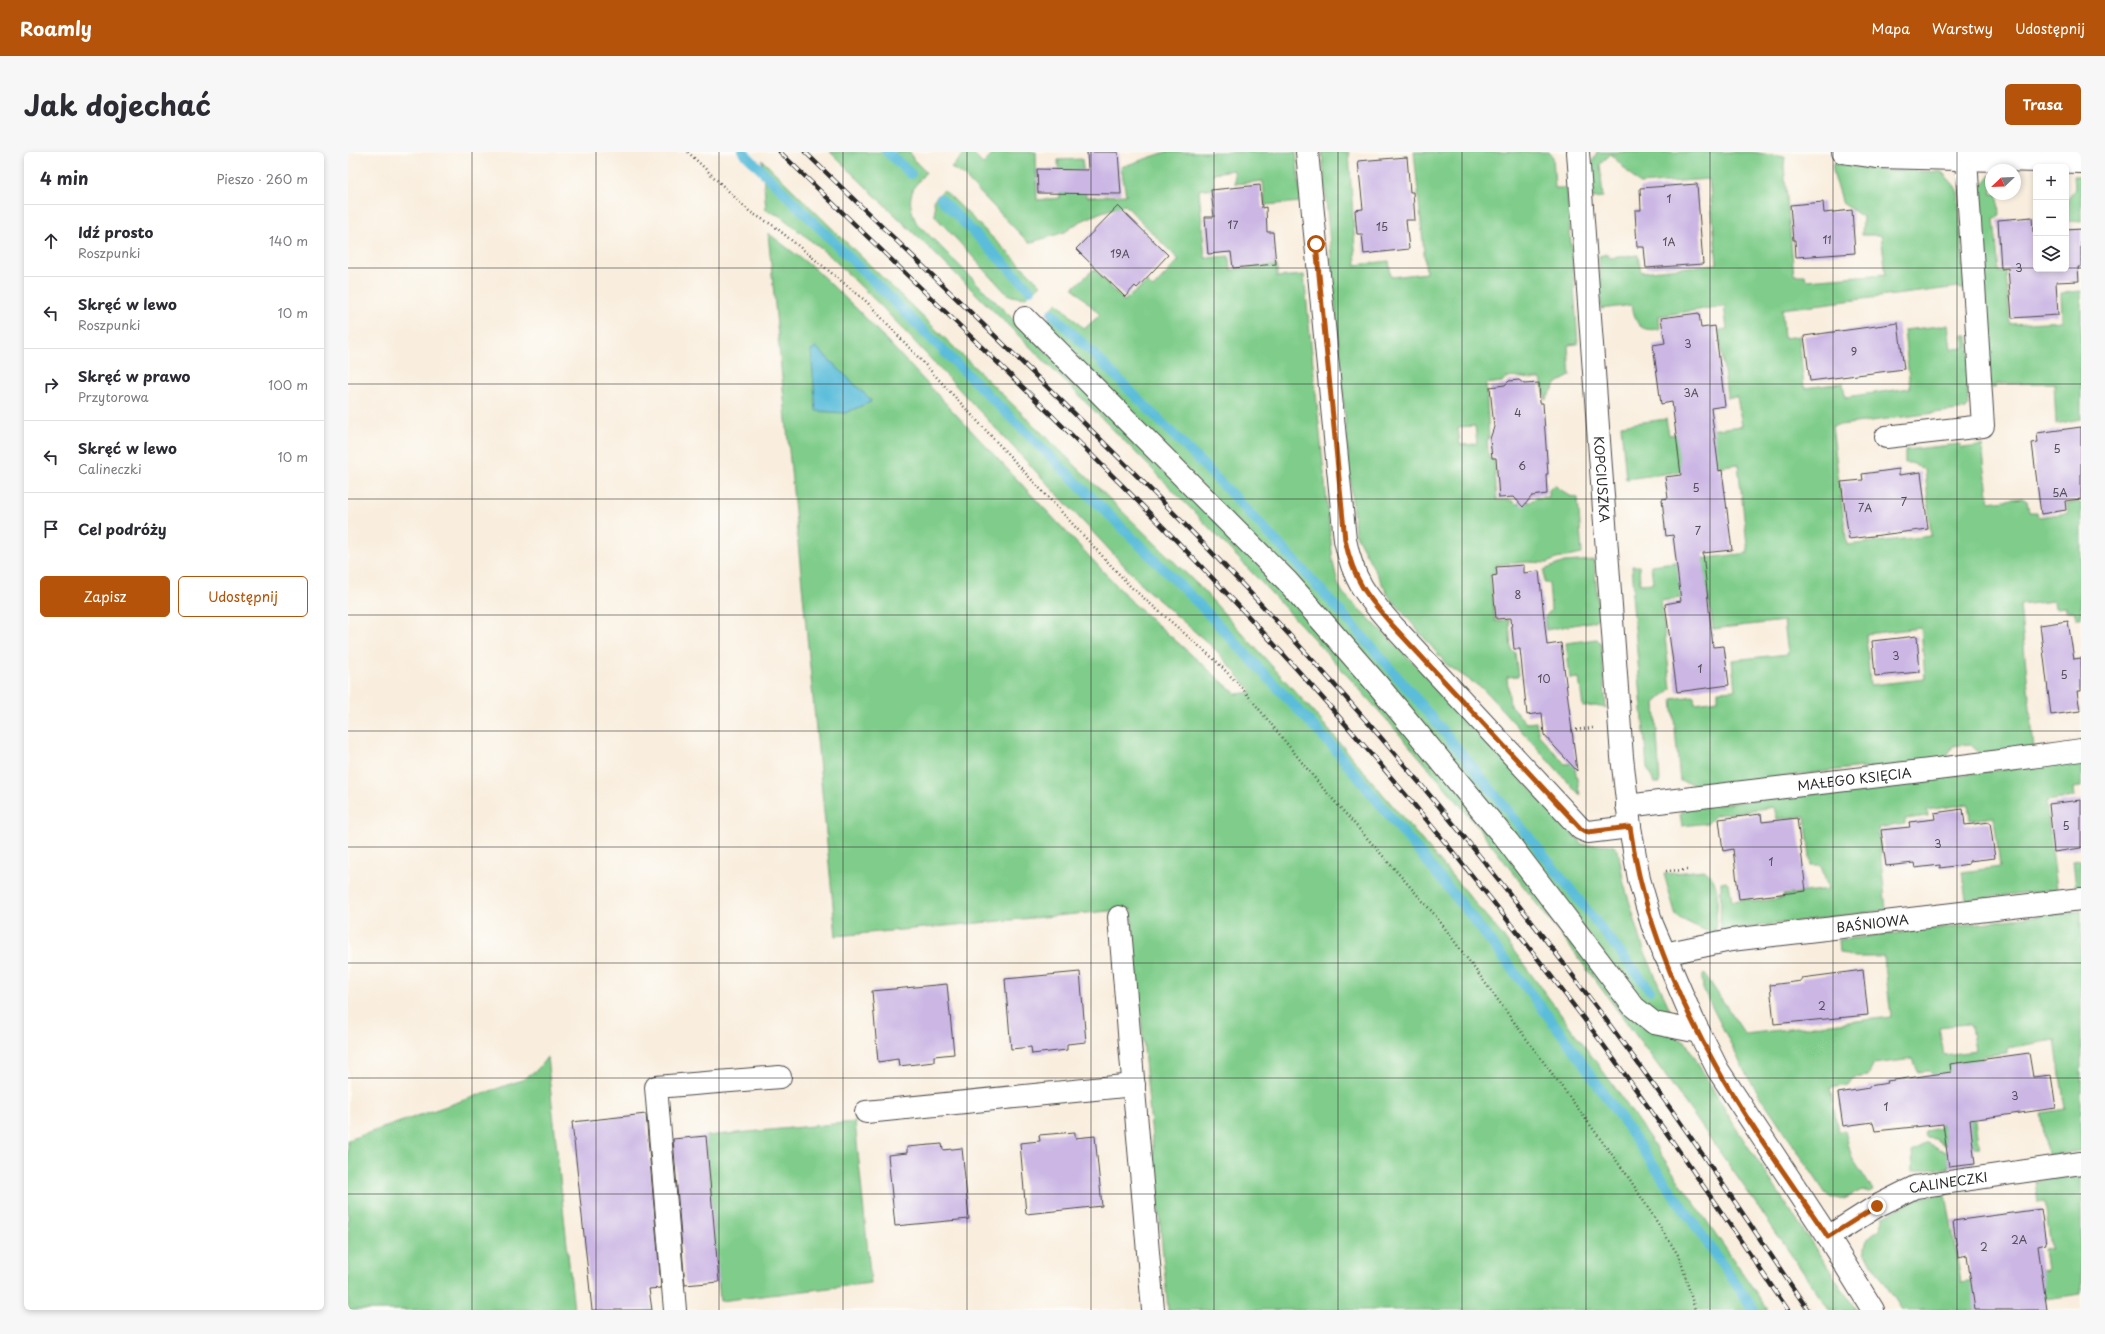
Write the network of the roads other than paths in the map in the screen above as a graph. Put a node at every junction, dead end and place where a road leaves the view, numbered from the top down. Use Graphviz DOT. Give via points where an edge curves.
graph roads {
  1 [pos="1307,152"];
  2 [pos="1578,152"];
  3 [pos="1843,152"];
  4 [pos="1966,159"];
  5 [pos="2081,162"];
  6 [pos="1025,318"];
  7 [pos="1886,437"];
  8 [pos="2081,750"];
  9 [pos="1628,817"];
  10 [pos="2081,899"];
  11 [pos="1119,917"];
  12 [pos="1664,954"];
  13 [pos="1699,1032"];
  14 [pos="780,1077"];
  15 [pos="1134,1086"];
  16 [pos="866,1112"];
  17 [pos="2081,1163"];
  18 [pos="1828,1237"];
  19 [pos="675,1310"];
  20 [pos="1153,1310"];
  21 [pos="1873,1310"];
  1 -- 9 [label="street, MAŁEGO KSIĘCIA" via="1345,540 1356,579 1393,626 1581,829 1588,832"];
  2 -- 9 [label="street, KOPCIUSZKA"];
  3 -- 4 [label="street" via="1878,157"];
  4 -- 5 [label="street"];
  4 -- 7 [label="street" via="1983,426"];
  6 -- 13 [label="street" via="1287,581 1378,684 1508,842 1634,1007 1654,1023"];
  8 -- 9 [label="street, MAŁEGO KSIĘCIA"];
  9 -- 12 [label="street, KOPCIUSZKA" via="1645,902"];
  10 -- 12 [label="street, BAŚNIOWA" via="1731,940"];
  11 -- 15 [label="street"];
  12 -- 13 [label="street, KOPCIUSZKA"];
  13 -- 18 [label="street, KOPCIUSZKA" via="1718,1070 1754,1128"];
  14 -- 19 [label="street" via="656,1087"];
  15 -- 16 [label="street"];
  15 -- 20 [label="street"];
  17 -- 18 [label="street, CALINECZKI" via="1920,1185 1894,1196"];
  18 -- 21 [label="street, KOPCIUSZKA"];
}
